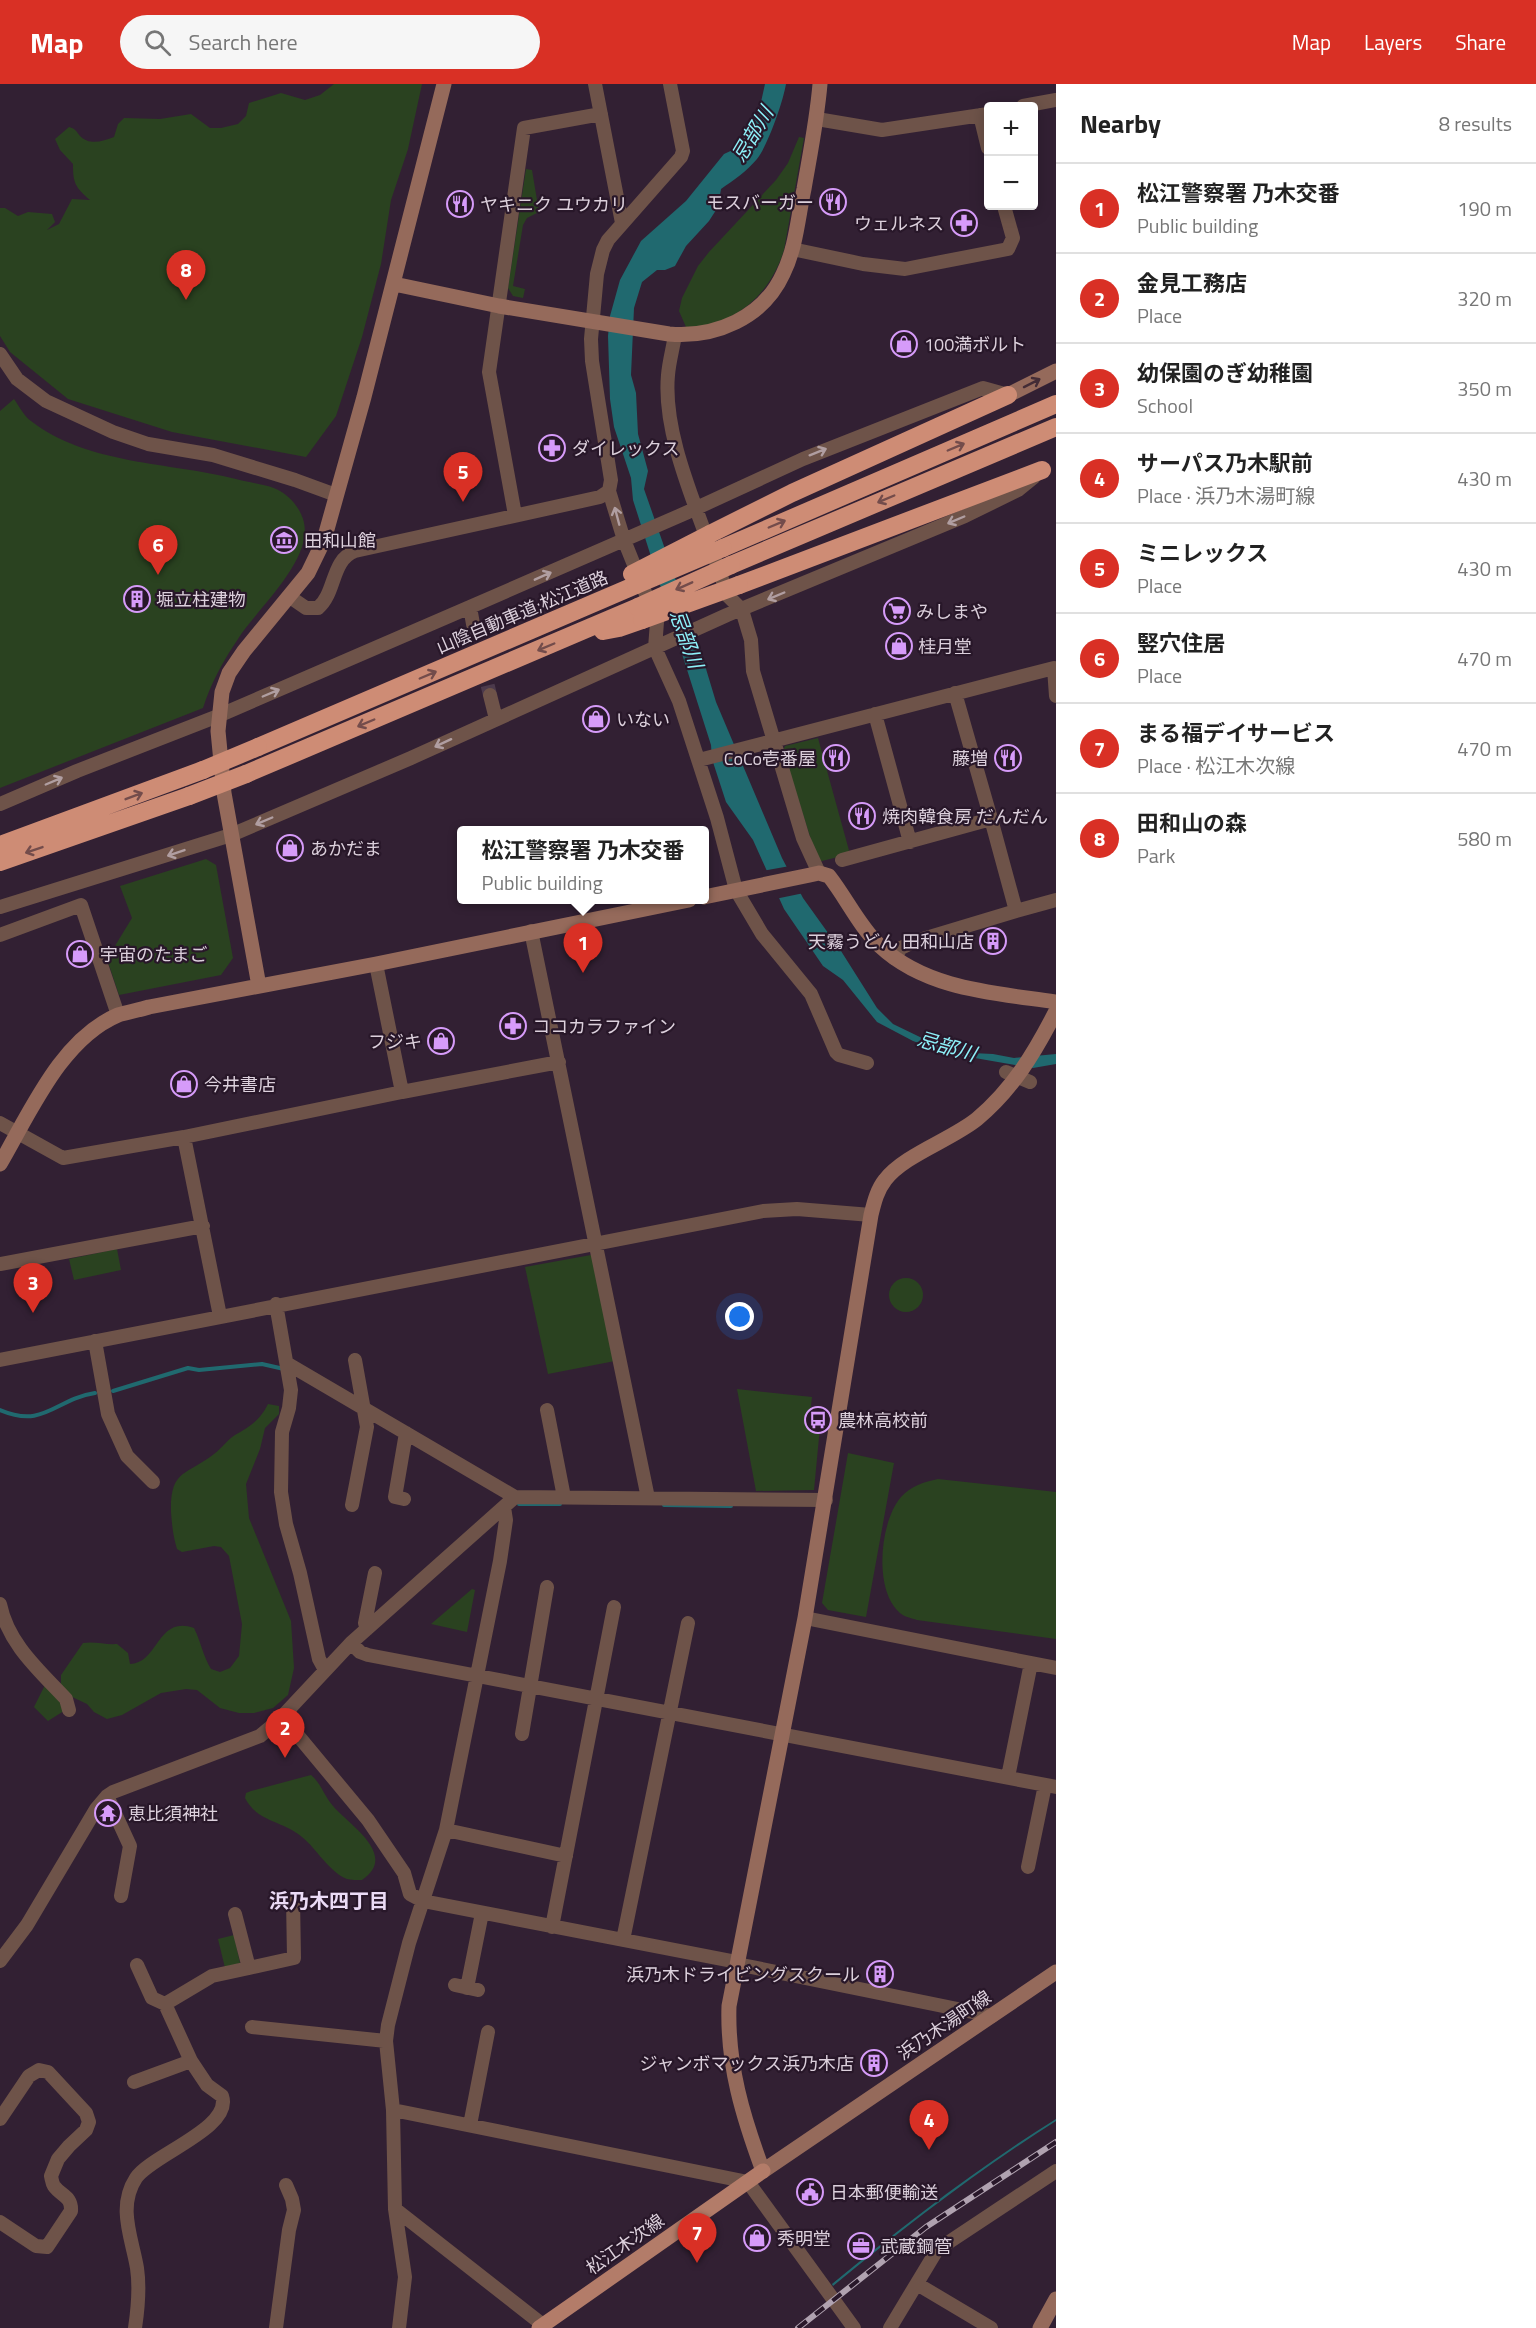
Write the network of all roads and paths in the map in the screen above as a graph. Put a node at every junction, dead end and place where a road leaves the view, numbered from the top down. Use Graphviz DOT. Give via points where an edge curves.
graph roads {
  1 [pos="444,84"];
  2 [pos="595,84"];
  3 [pos="670,84"];
  4 [pos="820,84"];
  5 [pos="1056,100"];
  6 [pos="1038,103"];
  7 [pos="601,114"];
  8 [pos="984,115"];
  9 [pos="817,119"];
  10 [pos="1005,210"];
  11 [pos="622,223"];
  12 [pos="792,249"];
  13 [pos="394,284"];
  14 [pos="499,306"];
  15 [pos="596,321"];
  16 [pos="672,334"];
  17 [pos="0,354"];
  18 [pos="1056,371"];
  19 [pos="1008,395"];
  20 [pos="1056,404"];
  21 [pos="1056,427"];
  22 [pos="1049,467"];
  23 [pos="609,491"];
  24 [pos="336,495"];
  25 [pos="692,510"];
  26 [pos="516,515"];
  27 [pos="629,538"];
  28 [pos="634,579"];
  29 [pos="290,597"];
  30 [pos="471,607"];
  31 [pos="741,610"];
  32 [pos="640,613"];
  33 [pos="473,624"];
  34 [pos="661,645"];
  35 [pos="1055,667"];
  36 [pos="955,693"];
  37 [pos="490,695"];
  38 [pos="1056,696"];
  39 [pos="875,714"];
  40 [pos="218,716"];
  41 [pos="496,718"];
  42 [pos="771,743"];
  43 [pos="702,760"];
  44 [pos="0,804"];
  45 [pos="991,819"];
  46 [pos="231,835"];
  47 [pos="910,842"];
  48 [pos="0,845"];
  49 [pos="842,860"];
  50 [pos="0,862"];
  51 [pos="814,874"];
  52 [pos="743,889"];
  53 [pos="709,896"];
  54 [pos="1056,900"];
  55 [pos="669,904"];
  56 [pos="0,907"];
  57 [pos="1016,910"];
  58 [pos="531,931"];
  59 [pos="0,935"];
  60 [pos="894,958"];
  61 [pos="376,964"];
  62 [pos="259,986"];
  63 [pos="1056,1002"];
  64 [pos="118,1016"];
  65 [pos="1053,1017"];
  66 [pos="559,1062"];
  67 [pos="867,1063"];
  68 [pos="402,1092"];
  69 [pos="0,1123"];
  70 [pos="18,1134"];
  71 [pos="184,1137"];
  72 [pos="0,1164"];
  73 [pos="871,1215"];
  74 [pos="203,1226"];
  75 [pos="596,1243"];
  76 [pos="0,1264"];
  77 [pos="276,1304"];
  78 [pos="220,1316"];
  79 [pos="95,1341"];
  80 [pos="0,1360"];
  81 [pos="355,1360"];
  82 [pos="288,1364"];
  83 [pos="547,1410"];
  84 [pos="365,1413"];
  85 [pos="405,1436"];
  86 [pos="153,1482"];
  87 [pos="394,1497"];
  88 [pos="515,1497"];
  89 [pos="564,1497"];
  90 [pos="648,1498"];
  91 [pos="826,1500"];
  92 [pos="352,1505"];
  93 [pos="504,1507"];
  94 [pos="375,1573"];
  95 [pos="547,1587"];
  96 [pos="0,1604"];
  97 [pos="614,1607"];
  98 [pos="805,1618"];
  99 [pos="688,1623"];
  100 [pos="367,1629"];
  101 [pos="351,1643"];
  102 [pos="1031,1663"];
  103 [pos="1056,1668"];
  104 [pos="325,1670"];
  105 [pos="477,1678"];
  106 [pos="530,1688"];
  107 [pos="597,1700"];
  108 [pos="69,1710"];
  109 [pos="669,1713"];
  110 [pos="278,1721"];
  111 [pos="522,1734"];
  112 [pos="782,1735"];
  113 [pos="1008,1777"];
  114 [pos="1051,1786"];
  115 [pos="107,1796"];
  116 [pos="446,1830"];
  117 [pos="566,1856"];
  118 [pos="1028,1867"];
  119 [pos="121,1896"];
  120 [pos="293,1899"];
  121 [pos="423,1901"];
  122 [pos="482,1913"];
  123 [pos="235,1914"];
  124 [pos="552,1927"];
  125 [pos="623,1940"];
  126 [pos="0,1961"];
  127 [pos="737,1963"];
  128 [pos="137,1965"];
  129 [pos="249,1968"];
  130 [pos="1056,1972"];
  131 [pos="467,1988"];
  132 [pos="165,2004"];
  133 [pos="992,2016"];
  134 [pos="252,2027"];
  135 [pos="488,2032"];
  136 [pos="386,2041"];
  137 [pos="191,2061"];
  138 [pos="134,2082"];
  139 [pos="393,2110"];
  140 [pos="0,2119"];
  141 [pos="470,2125"];
  142 [pos="1056,2170"];
  143 [pos="764,2171"];
  144 [pos="748,2182"];
  145 [pos="286,2185"];
  146 [pos="395,2209"];
  147 [pos="0,2222"];
  148 [pos="917,2284"];
  149 [pos="1056,2300"];
  150 [pos="541,2326"];
  151 [pos="135,2328"];
  152 [pos="276,2328"];
  153 [pos="399,2328"];
  154 [pos="854,2328"];
  155 [pos="890,2328"];
  156 [pos="990,2328"];
  157 [pos="1040,2328"];
  1 -- 13 [label="street"];
  2 -- 7 [label="street"];
  3 -- 11 [label="street" via="681,157"];
  4 -- 9 [label="street"];
  5 -- 6 [label="street"];
  7 -- 11 [label="street"];
  7 -- 14 [label="street" via="524,128"];
  8 -- 9 [label="street" via="882,130"];
  9 -- 12 [label="street"];
  10 -- 12 [label="street" via="1013,238 1008,249 923,267 887,268"];
  11 -- 15 [label="street" via="603,250 597,274"];
  12 -- 16 [label="street" via="774,291 746,318 696,335"];
  13 -- 14 [label="street"];
  13 -- 24 [label="street"];
  14 -- 15 [label="street"];
  14 -- 26 [label="street" via="490,384"];
  15 -- 16 [label="street"];
  15 -- 23 [label="street" via="592,361 611,480"];
  16 -- 25 [label="street" via="669,411"];
  17 -- 24 [label="street" via="17,379 46,401 112,432 148,444 213,455"];
  19 -- 18 [label="street, one-way"];
  25 -- 19 [label="street, one-way" via="802,459 983,388"];
  19 -- 28 [label="highway, bridge" via="792,493 710,534"];
  28 -- 20 [label="highway, 山陰自動車道;松江道路, one-way, bridge" via="723,548"];
  21 -- 32 [label="highway, one-way, bridge" via="731,565"];
  22 -- 31 [label="street, one-way" via="1018,490 965,516"];
  22 -- 32 [label="highway, bridge" via="739,585"];
  23 -- 26 [label="street" via="600,497"];
  27 -- 23 [label="street, one-way"];
  24 -- 29 [label="street" via="317,558"];
  25 -- 27 [label="street"];
  25 -- 31 [label="street" via="728,596"];
  26 -- 29 [label="street" via="349,553 318,608 306,609"];
  30 -- 27 [label="street, one-way"];
  27 -- 34 [label="street"];
  48 -- 28 [label="highway, 山陰自動車道;松江道路, one-way, bridge" via="258,747 512,640"];
  29 -- 40 [label="street" via="229,673"];
  30 -- 33 [label="street"];
  40 -- 30 [label="street, one-way"];
  31 -- 34 [label="street"];
  31 -- 42 [label="street" via="752,640 753,671"];
  32 -- 50 [label="highway, one-way, bridge" via="568,637 246,774"];
  34 -- 41 [label="street"];
  34 -- 43 [label="street"];
  35 -- 36 [label="street"];
  35 -- 38 [label="street"];
  36 -- 39 [label="street"];
  36 -- 45 [label="street"];
  37 -- 41 [label="street"];
  39 -- 42 [label="street"];
  39 -- 47 [label="street"];
  44 -- 40 [label="street, one-way"];
  40 -- 46 [label="street"];
  41 -- 46 [label="street, one-way"];
  42 -- 43 [label="street"];
  42 -- 51 [label="street"];
  43 -- 52 [label="street" via="717,818"];
  45 -- 47 [label="street"];
  45 -- 57 [label="street"];
  46 -- 56 [label="street, one-way"];
  46 -- 62 [label="street"];
  47 -- 49 [label="street"];
  51 -- 52 [label="street"];
  51 -- 60 [label="street" via="829,876 859,921"];
  52 -- 53 [label="street"];
  52 -- 67 [label="street" via="762,934 811,994 838,1055"];
  54 -- 57 [label="street"];
  55 -- 58 [label="street"];
  57 -- 60 [label="street" via="914,942 901,948"];
  58 -- 61 [label="street"];
  58 -- 66 [label="street"];
  59 -- 64 [label="street" via="81,905"];
  60 -- 63 [label="street" via="922,975 948,983"];
  61 -- 62 [label="street"];
  61 -- 68 [label="street"];
  62 -- 64 [label="street"];
  64 -- 70 [label="street" via="69,1052"];
  65 -- 73 [label="street" via="1019,1075 977,1119 894,1171 879,1190"];
  66 -- 68 [label="street"];
  66 -- 75 [label="street"];
  68 -- 71 [label="street"];
  69 -- 70 [label="street"];
  70 -- 71 [label="street" via="63,1158"];
  70 -- 72 [label="street"];
  71 -- 74 [label="street"];
  73 -- 75 [label="street" via="797,1209 763,1211"];
  73 -- 91 [label="street"];
  74 -- 76 [label="street"];
  74 -- 78 [label="street"];
  75 -- 77 [label="street"];
  75 -- 90 [label="street"];
  77 -- 78 [label="street"];
  77 -- 82 [label="street"];
  78 -- 79 [label="street"];
  79 -- 80 [label="street"];
  79 -- 86 [label="street" via="108,1414 127,1456"];
  81 -- 84 [label="street"];
  82 -- 84 [label="street"];
  82 -- 104 [label="street" via="291,1399 282,1432 281,1492 319,1659"];
  83 -- 89 [label="street"];
  84 -- 85 [label="street"];
  84 -- 92 [label="street" via="367,1427"];
  85 -- 87 [label="street"];
  85 -- 88 [label="street"];
  88 -- 89 [label="street"];
  88 -- 93 [label="street"];
  89 -- 90 [label="street"];
  90 -- 91 [label="street"];
  91 -- 98 [label="street"];
  93 -- 100 [label="street"];
  93 -- 105 [label="street" via="500,1562"];
  94 -- 100 [label="street"];
  95 -- 106 [label="street"];
  96 -- 108 [label="street" via="17,1645 66,1699"];
  97 -- 107 [label="street"];
  98 -- 102 [label="street"];
  98 -- 112 [label="street"];
  99 -- 109 [label="street"];
  100 -- 101 [label="street"];
  101 -- 104 [label="street"];
  101 -- 105 [label="street" via="368,1655"];
  102 -- 103 [label="street"];
  102 -- 113 [label="street"];
  104 -- 110 [label="street"];
  105 -- 106 [label="street"];
  105 -- 116 [label="street"];
  106 -- 107 [label="street"];
  106 -- 111 [label="street"];
  107 -- 109 [label="street"];
  107 -- 117 [label="street"];
  109 -- 112 [label="street"];
  109 -- 125 [label="street"];
  110 -- 115 [label="street" via="260,1736"];
  110 -- 121 [label="street" via="295,1732 368,1820 404,1874 410,1894"];
  112 -- 113 [label="street"];
  112 -- 127 [label="street"];
  113 -- 114 [label="street"];
  114 -- 118 [label="street"];
  115 -- 119 [label="street" via="130,1846"];
  115 -- 126 [label="street" via="27,1925"];
  116 -- 117 [label="street"];
  116 -- 121 [label="street"];
  117 -- 124 [label="street"];
  120 -- 129 [label="street" via="294,1958"];
  121 -- 122 [label="street"];
  121 -- 136 [label="street"];
  122 -- 124 [label="street"];
  122 -- 131 [label="street"];
  123 -- 129 [label="street"];
  124 -- 125 [label="street"];
  125 -- 127 [label="street"];
  127 -- 133 [label="street"];
  127 -- 143 [label="street" via="729,2006 730,2055 742,2112"];
  128 -- 132 [label="street" via="152,1998"];
  129 -- 132 [label="street" via="212,1976"];
  130 -- 133 [label="street, 浜乃木湯町線"];
  132 -- 137 [label="street"];
  133 -- 143 [label="street, 浜乃木湯町線"];
  134 -- 136 [label="street"];
  135 -- 141 [label="street"];
  136 -- 139 [label="street"];
  137 -- 138 [label="street"];
  137 -- 151 [label="street" via="207,2085 222,2096 224,2104 202,2131 142,2170 133,2184 126,2214 139,2287"];
  139 -- 141 [label="street"];
  139 -- 146 [label="street"];
  140 -- 147 [label="street" via="30,2076 39,2070 48,2073 87,2114 89,2122 58,2159 51,2176 54,2186 72,2205 47,2247 36,2246"];
  141 -- 144 [label="street"];
  142 -- 148 [label="street" via="937,2250"];
  143 -- 144 [label="main road, 松江木次線"];
  144 -- 150 [label="main road, 松江木次線"];
  144 -- 154 [label="street"];
  145 -- 152 [label="street" via="294,2211"];
  146 -- 150 [label="street"];
  146 -- 153 [label="street" via="405,2277"];
  148 -- 155 [label="street"];
  148 -- 156 [label="street"];
  149 -- 157 [label="street"];
}
